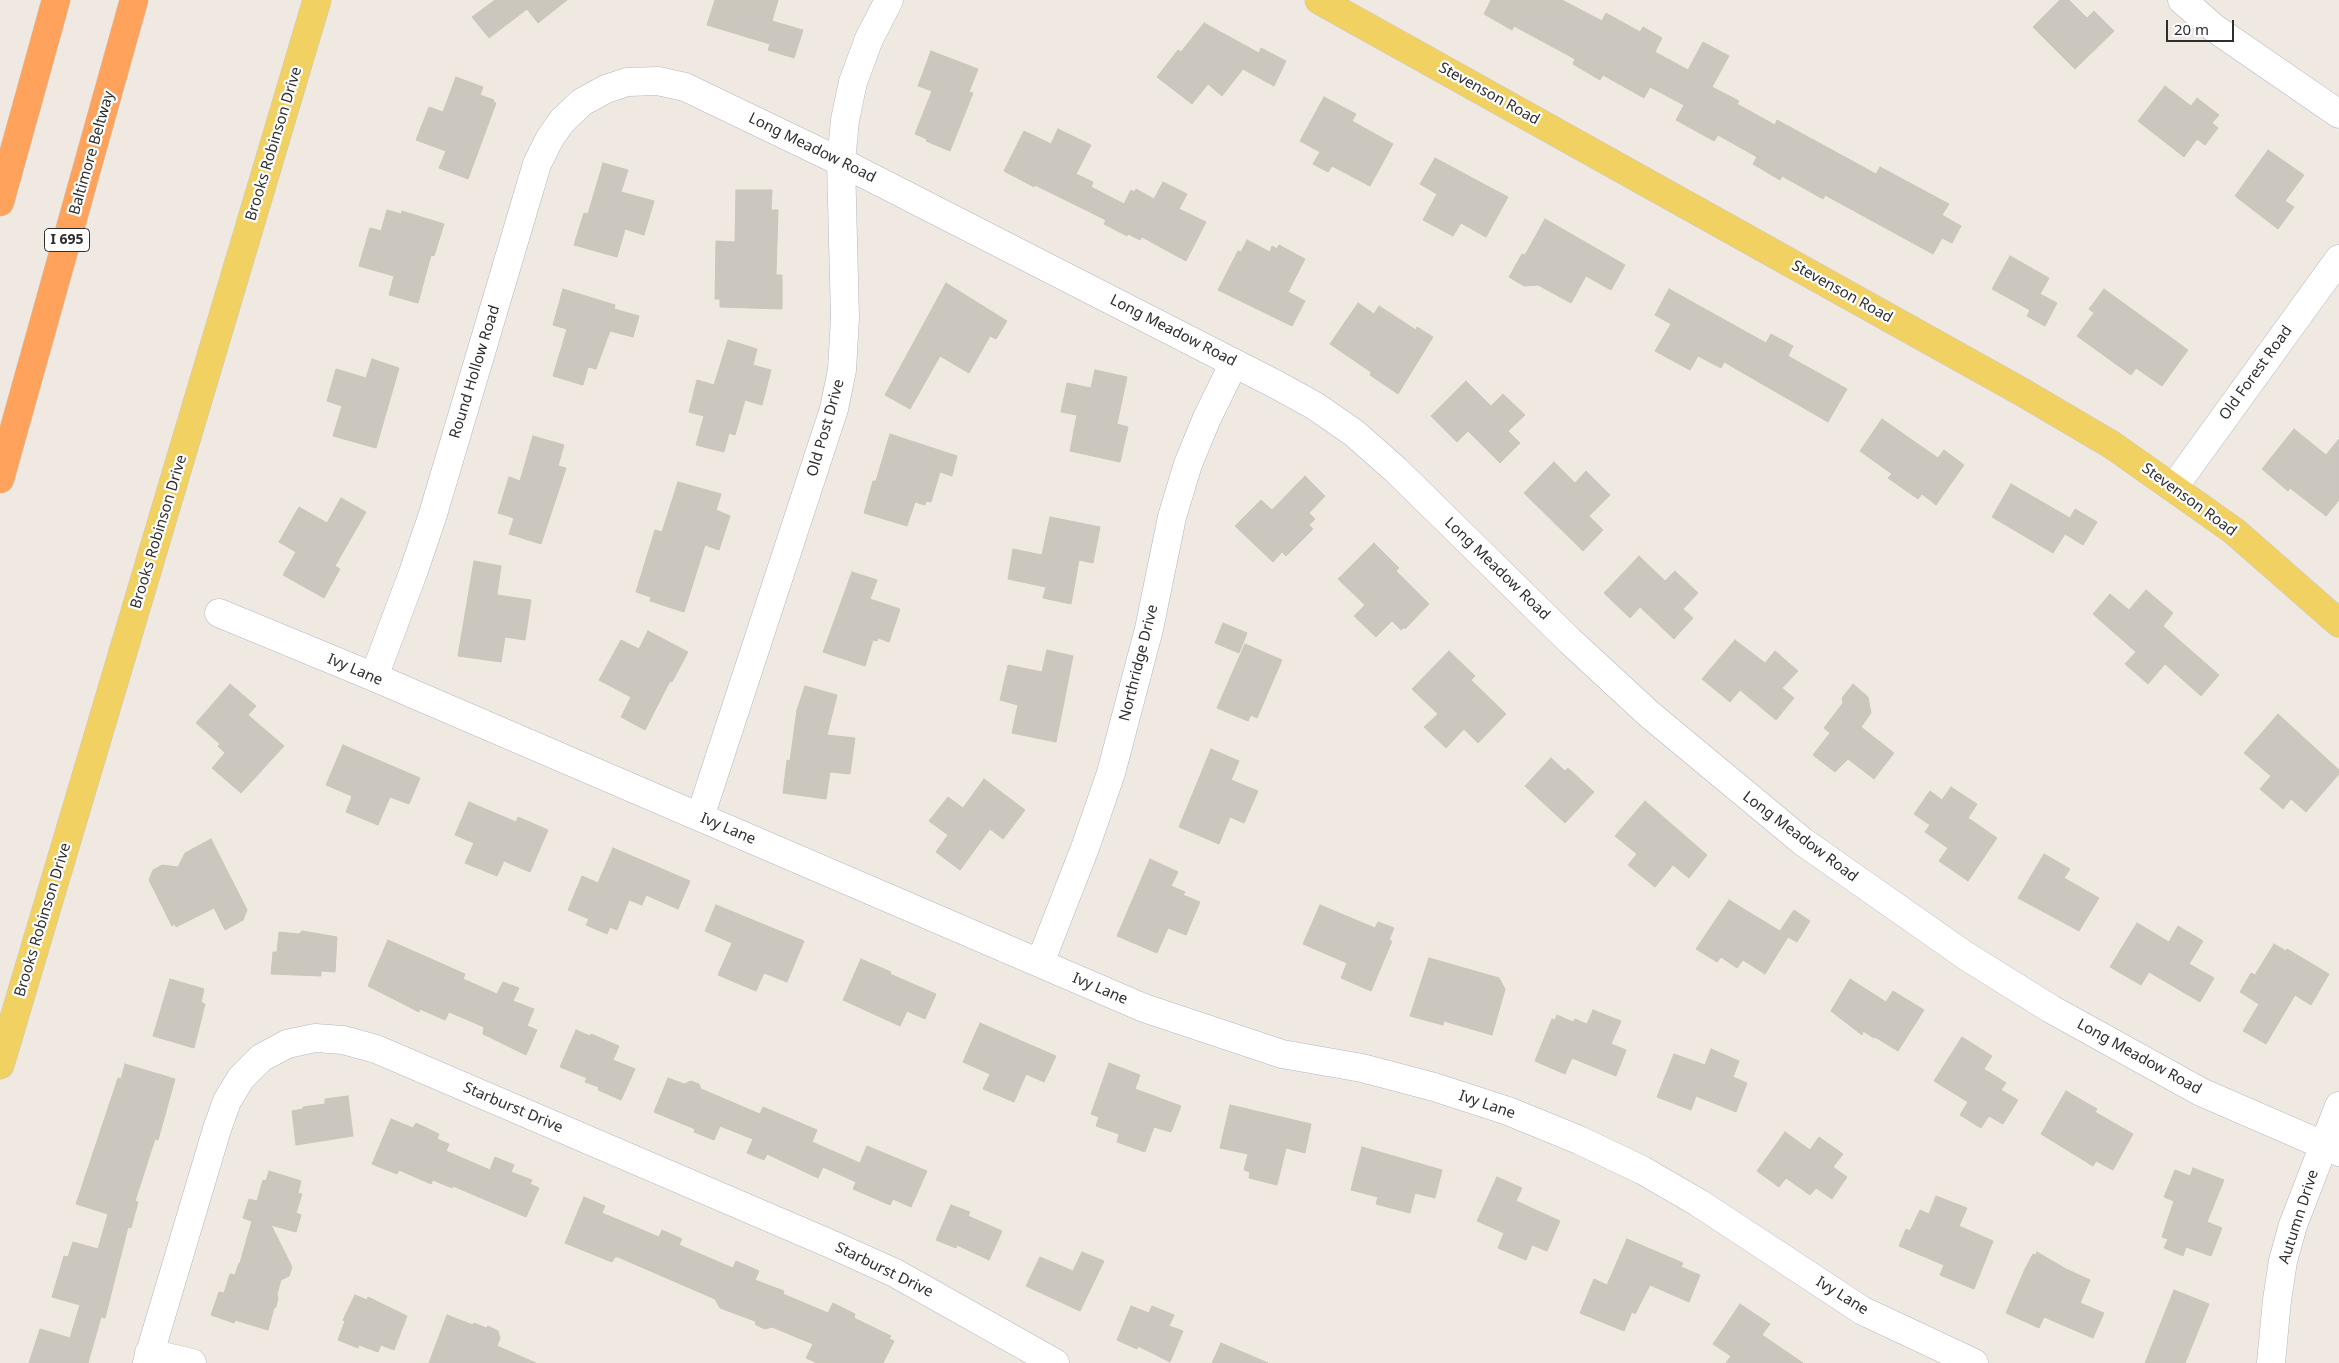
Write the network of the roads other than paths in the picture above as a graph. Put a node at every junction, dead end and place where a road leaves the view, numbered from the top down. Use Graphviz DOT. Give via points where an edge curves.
graph roads {
  1 [pos="56,0"];
  2 [pos="134,0"];
  3 [pos="317,0"];
  4 [pos="889,0"];
  5 [pos="1319,0"];
  6 [pos="2182,0"];
  7 [pos="606,88"];
  8 [pos="2339,114"];
  9 [pos="841,162"];
  10 [pos="0,202"];
  11 [pos="2339,259"];
  12 [pos="1234,363"];
  13 [pos="0,479"];
  14 [pos="2174,487"];
  15 [pos="219,613"];
  16 [pos="2339,623"];
  17 [pos="374,677"];
  18 [pos="700,817"];
  19 [pos="1040,963"];
  20 [pos="0,1064"];
  21 [pos="2339,1106"];
  22 [pos="2331,1149"];
  23 [pos="148,1358"];
  24 [pos="1049,1362"];
  25 [pos="192,1363"];
  26 [pos="1974,1363"];
  27 [pos="2271,1363"];
  1 -- 10 [label="highway"];
  2 -- 13 [label="highway, Baltimore Beltway / I 695"];
  3 -- 20 [label="main road, Brooks Robinson Drive"];
  4 -- 9 [label="street, Old Post Drive" via="869,38 853,82"];
  5 -- 14 [label="main road, Stevenson Road" via="2022,392 2112,445"];
  6 -- 8 [label="street" via="2214,28"];
  7 -- 9 [label="street, Long Meadow Road" via="627,82 658,81 685,88"];
  7 -- 17 [label="street, Round Hollow Road" via="582,102 562,121 538,164 433,514"];
  9 -- 12 [label="street, Long Meadow Road"];
  9 -- 18 [label="street, Old Post Drive" via="844,318 842,370 834,409"];
  11 -- 14 [label="street, Old Forest Road"];
  12 -- 19 [label="street, Northridge Drive" via="1188,464 1172,517 1144,648 1111,773"];
  12 -- 22 [label="street, Long Meadow Road" via="1315,406 1354,433 1648,714 1825,858 1966,956 2051,1009 2201,1092"];
  14 -- 16 [label="main road, Stevenson Road" via="2234,531"];
  15 -- 17 [label="street, Ivy Lane"];
  17 -- 18 [label="street, Ivy Lane"];
  18 -- 19 [label="street, Ivy Lane"];
  19 -- 26 [label="street, Ivy Lane" via="1144,1008 1212,1032 1282,1054 1362,1068 1434,1087 1508,1111 1579,1140 1642,1170 1699,1203 1863,1311"];
  21 -- 22 [label="street, Autumn Drive"];
  22 -- 27 [label="street, Autumn Drive" via="2293,1224 2283,1261"];
  23 -- 24 [label="street, Starburst Drive" via="227,1102 241,1078 261,1058 287,1044 314,1038 344,1040 376,1049 824,1242 895,1274"];
  23 -- 25 [label="street"];
}
